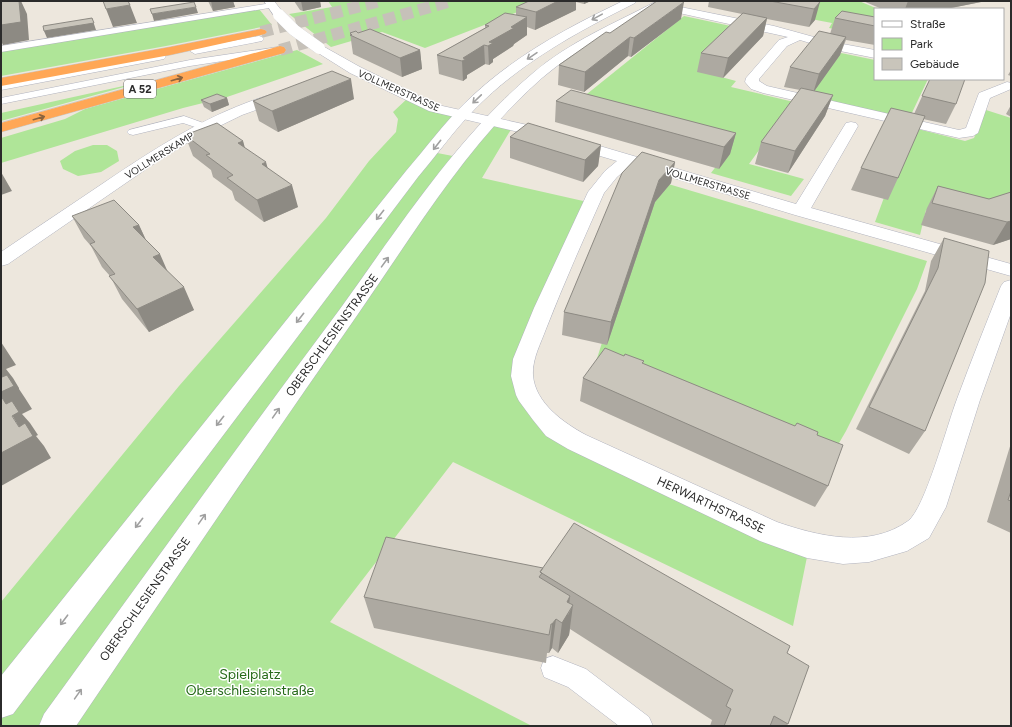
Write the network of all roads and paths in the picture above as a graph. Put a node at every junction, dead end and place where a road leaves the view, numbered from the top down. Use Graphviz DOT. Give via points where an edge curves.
graph roads {
  1 [pos="630,1"];
  2 [pos="270,3"];
  3 [pos="660,3"];
  4 [pos="260,36"];
  5 [pos="799,36"];
  6 [pos="1,49"];
  7 [pos="280,50"];
  8 [pos="874,54"];
  9 [pos="355,70"];
  10 [pos="340,75"];
  11 [pos="991,80"];
  12 [pos="1,82"];
  13 [pos="1,87"];
  14 [pos="1009,87"];
  15 [pos="296,91"];
  16 [pos="1,101"];
  17 [pos="462,115"];
  18 [pos="490,121"];
  19 [pos="851,126"];
  20 [pos="205,127"];
  21 [pos="1,128"];
  22 [pos="133,132"];
  23 [pos="628,159"];
  24 [pos="801,211"];
  25 [pos="3,256"];
  26 [pos="1011,270"];
  27 [pos="1011,286"];
  28 [pos="553,668"];
  29 [pos="1,702"];
  30 [pos="56,726"];
  31 [pos="640,726"];
  1 -- 17 [label="street, one-way" via="537,52 493,84"];
  2 -- 6 [label="lane"];
  2 -- 9 [label="street, VOLLMERSTRASSE, bridge" via="294,30"];
  3 -- 5 [label="street"];
  3 -- 18 [label="street, OBERSCHLESIENSTRASSE" via="556,61 526,85"];
  4 -- 12 [label="highway, A 52"];
  4 -- 13 [label="lane, A 52"];
  5 -- 8 [label="street"];
  5 -- 14 [label="street" via="783,43 753,78 752,82 756,86 959,134 973,130 984,96"];
  7 -- 16 [label="lane, A 52" via="190,63"];
  21 -- 7 [label="highway, A 52, one-way"];
  9 -- 10 [label="street"];
  9 -- 17 [label="street, VOLLMERSTRASSE" via="428,105"];
  11 -- 14 [label="street"];
  15 -- 20 [label="street, VOLLMERSKAMP" via="237,112"];
  17 -- 18 [label="street, VOLLMERSTRASSE"];
  17 -- 29 [label="street, one-way" via="412,174"];
  18 -- 23 [label="street, VOLLMERSTRASSE" via="513,125"];
  30 -- 18 [label="street, OBERSCHLESIENSTRASSE, one-way" via="275,414 463,152"];
  19 -- 24 [label="street"];
  20 -- 22 [label="lane" via="184,119"];
  20 -- 25 [label="street, VOLLMERSKAMP" via="146,162"];
  23 -- 24 [label="street, VOLLMERSTRASSE"];
  23 -- 27 [label="street, HERWARTHSTRASSE" via="596,192 544,308 524,359 522,376 527,395 555,429 577,442 770,532 807,545 843,551 868,549 897,542 919,529 933,507 968,400"];
  24 -- 26 [label="street, VOLLMERSTRASSE"];
  28 -- 31 [label="lane" via="577,678"];
}
